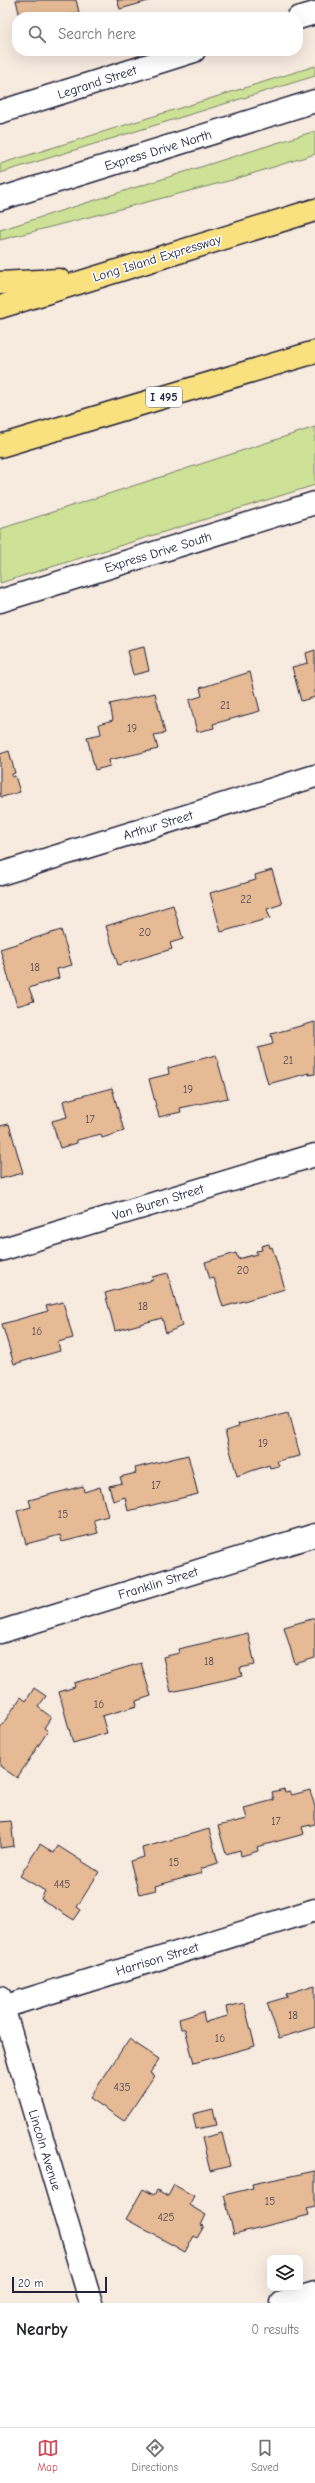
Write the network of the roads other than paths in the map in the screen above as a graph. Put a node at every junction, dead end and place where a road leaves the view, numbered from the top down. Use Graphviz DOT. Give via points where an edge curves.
graph roads {
  1 [pos="315,13"];
  2 [pos="303,17"];
  3 [pos="178,56"];
  4 [pos="315,101"];
  5 [pos="0,112"];
  6 [pos="0,199"];
  7 [pos="315,210"];
  8 [pos="90,278"];
  9 [pos="0,283"];
  10 [pos="0,307"];
  11 [pos="315,352"];
  12 [pos="4,445"];
  13 [pos="315,503"];
  14 [pos="0,601"];
  15 [pos="315,776"];
  16 [pos="0,874"];
  17 [pos="315,1155"];
  18 [pos="0,1250"];
  19 [pos="315,1535"];
  20 [pos="0,1632"];
  21 [pos="315,1910"];
  22 [pos="1,2004"];
  23 [pos="315,2293"];
  24 [pos="91,2303"];
  25 [pos="282,2303"];
  1 -- 2 [label="street"];
  3 -- 5 [label="street, Legrand Street"];
  4 -- 6 [label="street, Express Drive North"];
  7 -- 8 [label="highway, Long Island Expressway"];
  8 -- 9 [label="highway"];
  8 -- 10 [label="highway, Long Island Expressway"];
  11 -- 12 [label="highway, I 495"];
  13 -- 14 [label="street, Express Drive South"];
  15 -- 16 [label="street, Arthur Street"];
  17 -- 18 [label="street, Van Buren Street"];
  19 -- 20 [label="street, Franklin Street"];
  21 -- 22 [label="street, Harrison Street"];
  22 -- 24 [label="street, Lincoln Avenue"];
  23 -- 25 [label="street"];
}
